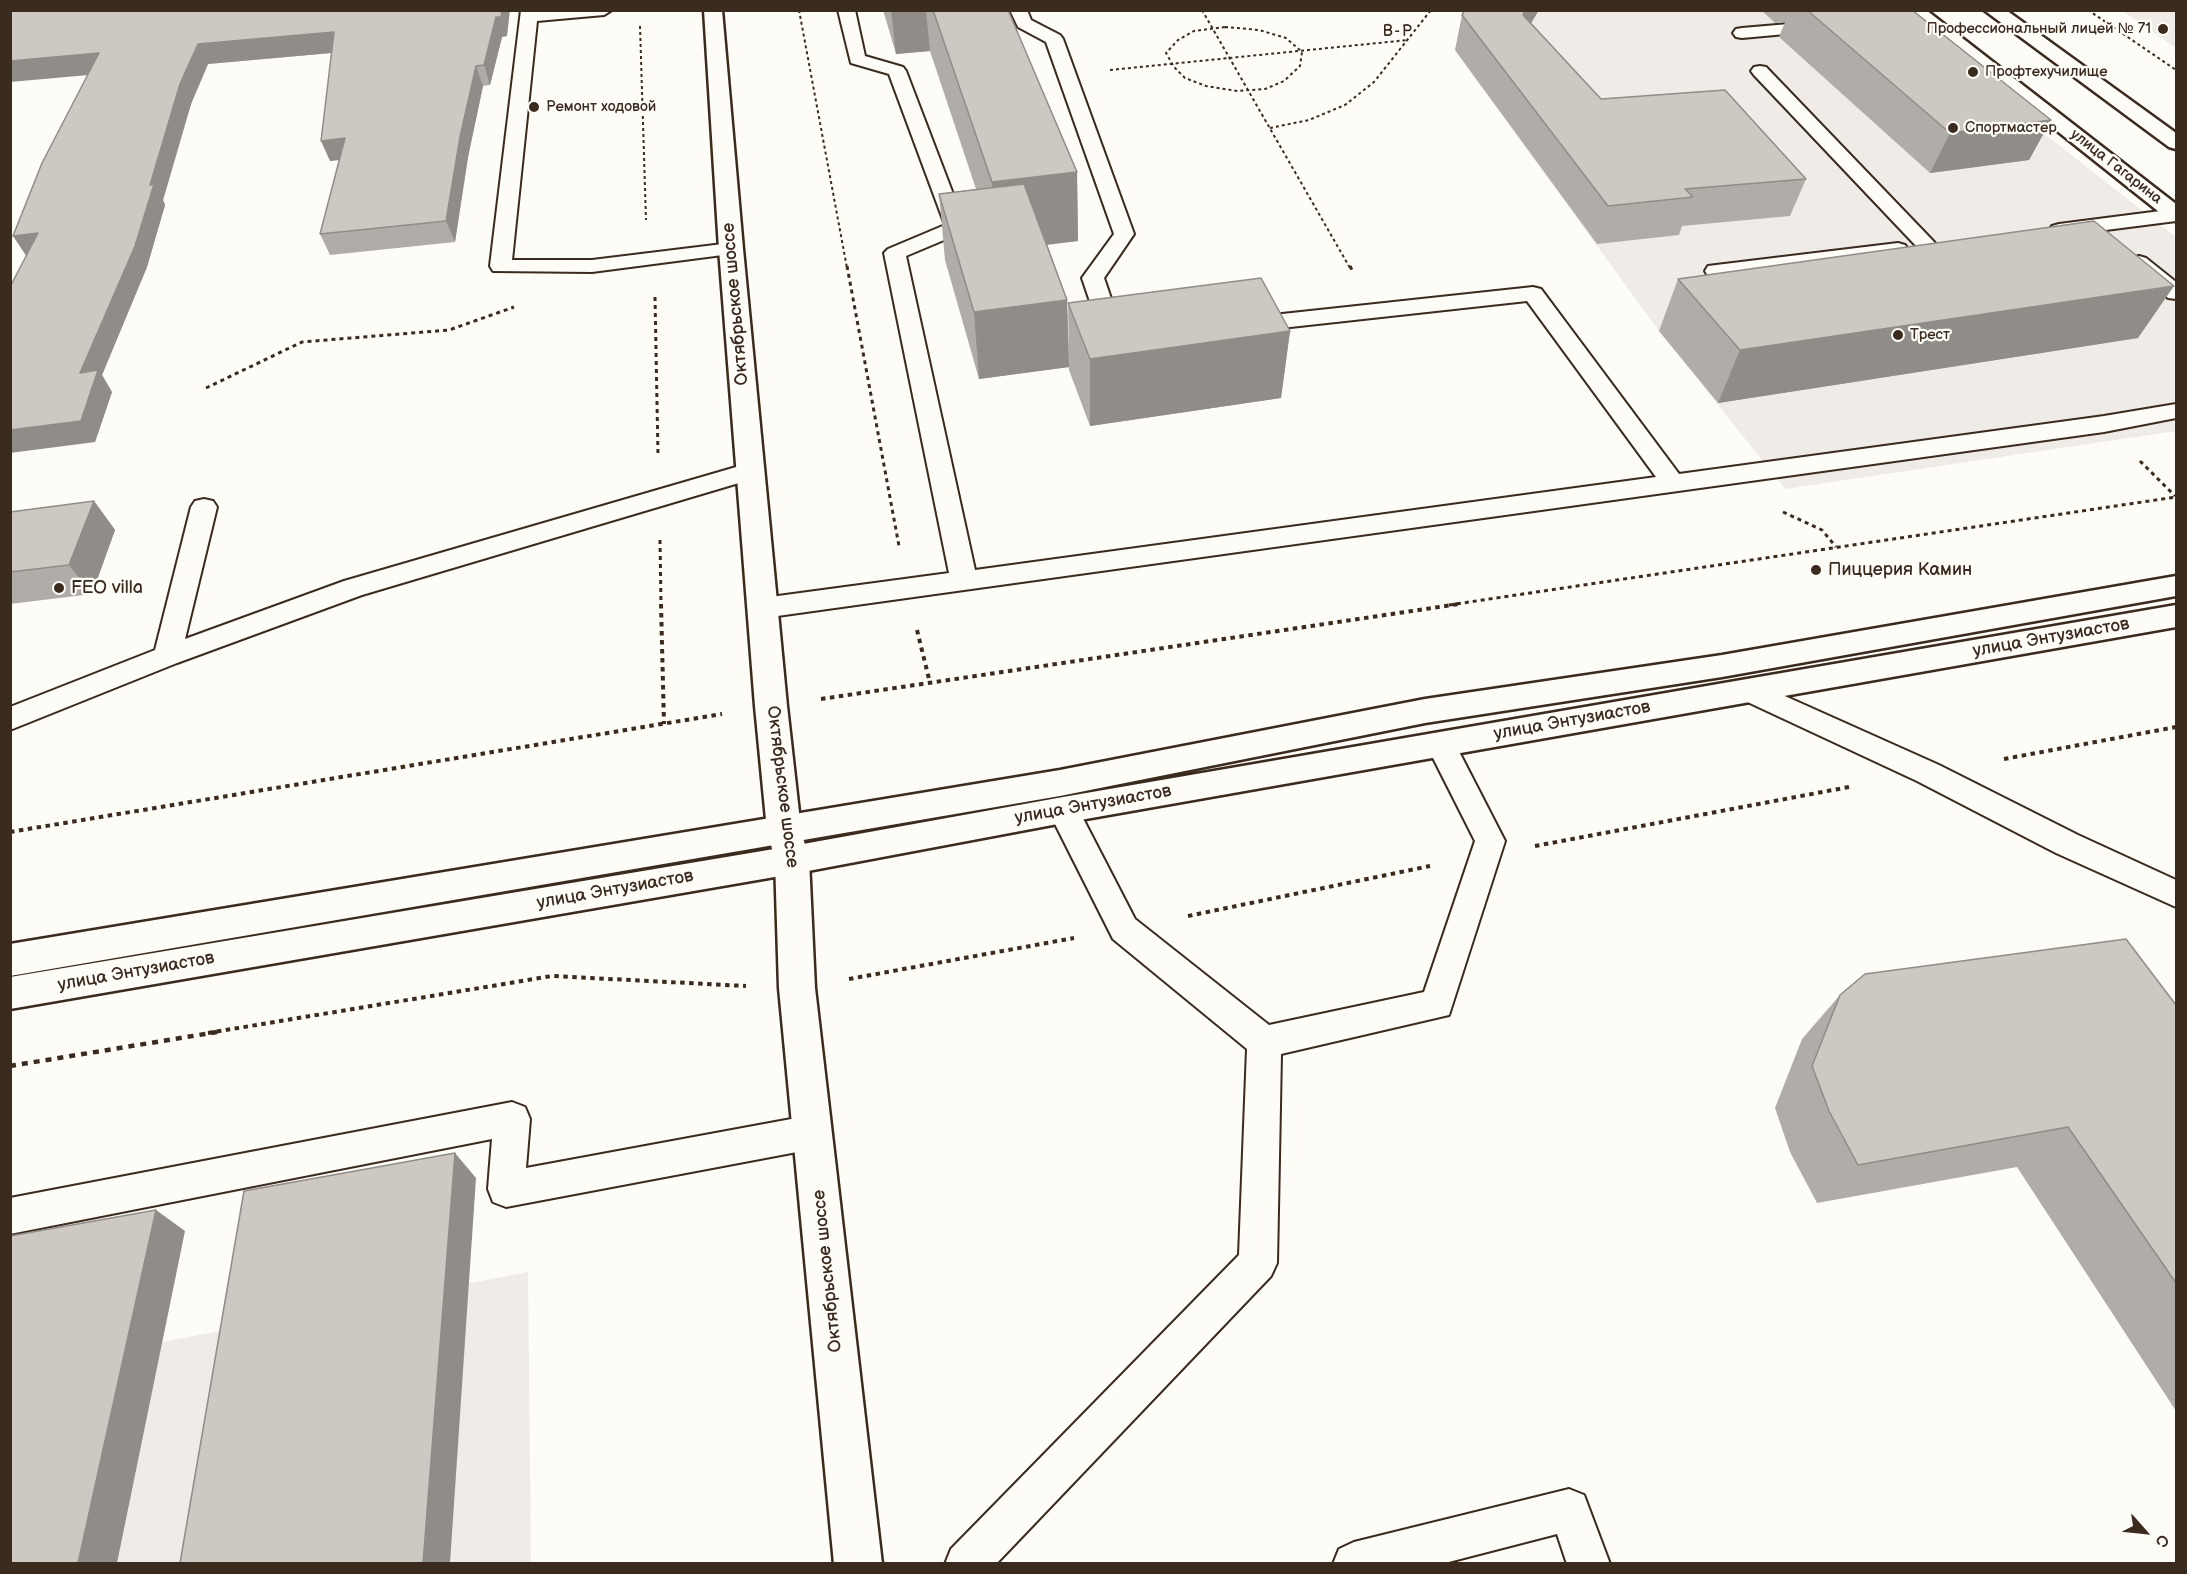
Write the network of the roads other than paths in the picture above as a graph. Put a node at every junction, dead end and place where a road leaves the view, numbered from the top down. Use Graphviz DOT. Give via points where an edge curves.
graph roads {
  1 [pos="604,10"];
  2 [pos="713,10"];
  3 [pos="846,10"];
  4 [pos="1018,10"];
  5 [pos="1993,10"];
  6 [pos="530,14"];
  7 [pos="1913,15"];
  8 [pos="1835,25"];
  9 [pos="1742,33"];
  10 [pos="1760,71"];
  11 [pos="2176,143"];
  12 [pos="2176,215"];
  13 [pos="2096,225"];
  14 [pos="2040,232"];
  15 [pos="1950,243"];
  16 [pos="1927,246"];
  17 [pos="731,249"];
  18 [pos="1716,271"];
  19 [pos="2176,293"];
  20 [pos="1221,328"];
  21 [pos="1138,338"];
  22 [pos="2176,411"];
  23 [pos="750,471"];
  24 [pos="1673,483"];
  25 [pos="204,507"];
  26 [pos="964,581"];
  27 [pos="2176,586"];
  28 [pos="763,608"];
  29 [pos="2176,616"];
  30 [pos="167,657"];
  31 [pos="1749,691"];
  32 [pos="1425,711"];
  33 [pos="10,719"];
  34 [pos="1441,744"];
  35 [pos="1061,796"];
  36 [pos="788,845"];
  37 [pos="2176,894"];
  38 [pos="10,960"];
  39 [pos="10,993"];
  40 [pos="1264,1042"];
  41 [pos="813,1132"];
  42 [pos="10,1216"];
  43 [pos="858,1563"];
  44 [pos="966,1563"];
  45 [pos="1354,1563"];
  46 [pos="1589,1563"];
  1 -- 6 [label="lane"];
  2 -- 17 [label="street, Октябрьское шоссе"];
  3 -- 26 [label="lane" via="856,59 897,71 956,228 895,253"];
  4 -- 21 [label="lane" via="1024,23 1054,39 1124,234 1093,278 1115,341"];
  5 -- 11 [label="street"];
  6 -- 17 [label="lane" via="501,266 592,266"];
  7 -- 12 [label="street, улица Гагарина"];
  8 -- 9 [label="lane"];
  10 -- 16 [label="lane"];
  12 -- 13 [label="lane"];
  13 -- 14 [label="lane"];
  13 -- 19 [label="lane"];
  15 -- 16 [label="lane"];
  16 -- 18 [label="lane"];
  17 -- 23 [label="street, Октябрьское шоссе"];
  20 -- 24 [label="lane" via="1533,294"];
  22 -- 24 [label="lane"];
  23 -- 28 [label="street, Октябрьское шоссе"];
  23 -- 30 [label="lane" via="353,588"];
  24 -- 26 [label="lane"];
  25 -- 30 [label="lane"];
  26 -- 28 [label="lane"];
  27 -- 32 [label="street" via="1722,666"];
  28 -- 36 [label="street, Октябрьское шоссе"];
  29 -- 31 [label="street, улица Энтузиастов"];
  30 -- 33 [label="lane"];
  31 -- 34 [label="street, улица Энтузиастов"];
  31 -- 37 [label="lane"];
  32 -- 34 [label="street"];
  32 -- 35 [label="street"];
  34 -- 35 [label="street, улица Энтузиастов"];
  34 -- 40 [label="lane" via="1490,841 1437,1004"];
  35 -- 36 [label="street, улица Энтузиастов"];
  35 -- 40 [label="lane" via="1124,928"];
  36 -- 38 [label="street"];
  36 -- 39 [label="street, улица Энтузиастов"];
  36 -- 41 [label="street, Октябрьское шоссе" via="797,988"];
  40 -- 44 [label="lane" via="1258,1263"];
  41 -- 42 [label="lane" via="506,1189 512,1119"];
  41 -- 43 [label="street, Октябрьское шоссе"];
  45 -- 46 [label="lane" via="1569,1510"];
}
